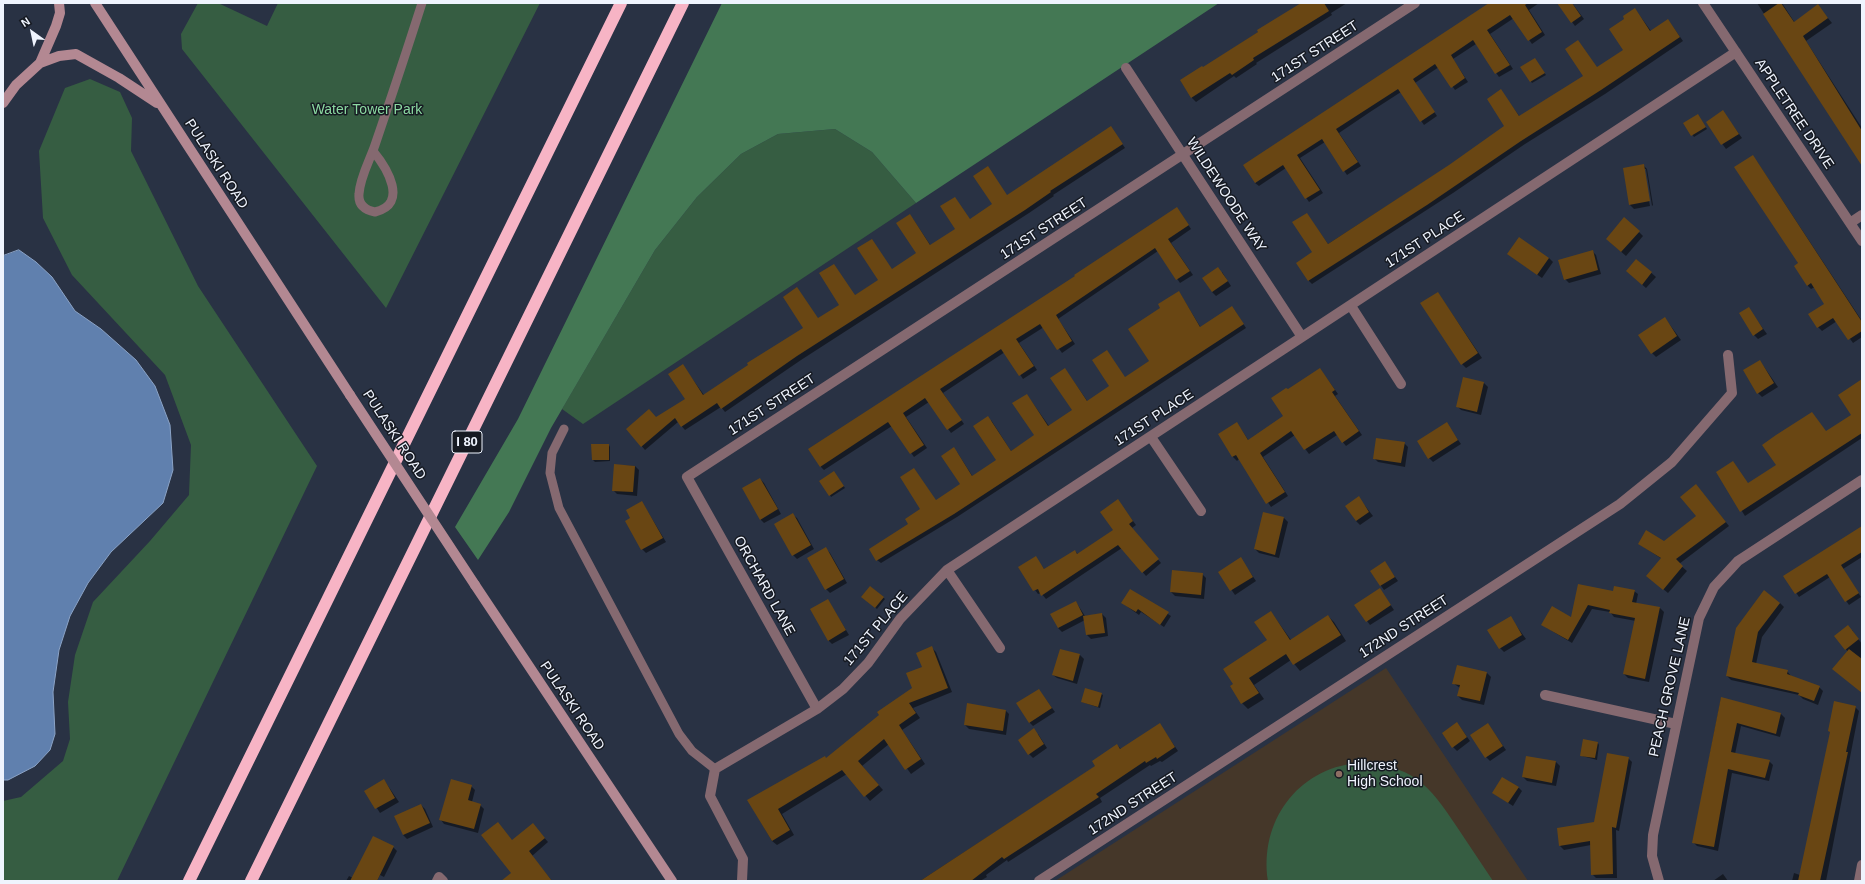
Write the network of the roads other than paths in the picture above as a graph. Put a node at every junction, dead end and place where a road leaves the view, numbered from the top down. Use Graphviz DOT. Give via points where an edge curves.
graph roads {
  1 [pos="59,3"];
  2 [pos="95,3"];
  3 [pos="422,3"];
  4 [pos="621,3"];
  5 [pos="683,3"];
  6 [pos="1415,3"];
  7 [pos="1703,3"];
  8 [pos="1736,52"];
  9 [pos="40,63"];
  10 [pos="1126,68"];
  11 [pos="3,104"];
  12 [pos="161,105"];
  13 [pos="373,151"];
  14 [pos="1182,155"];
  15 [pos="1862,215"];
  16 [pos="1850,223"];
  17 [pos="1862,241"];
  18 [pos="1351,306"];
  19 [pos="1302,337"];
  20 [pos="1728,355"];
  21 [pos="1401,384"];
  22 [pos="564,429"];
  23 [pos="1151,437"];
  24 [pos="687,477"];
  25 [pos="1862,480"];
  26 [pos="1201,511"];
  27 [pos="948,570"];
  28 [pos="1000,648"];
  29 [pos="1545,695"];
  30 [pos="817,709"];
  31 [pos="1676,724"];
  32 [pos="715,769"];
  33 [pos="1862,865"];
  34 [pos="189,881"];
  35 [pos="251,881"];
  36 [pos="672,881"];
  37 [pos="742,881"];
  38 [pos="1039,881"];
  39 [pos="1659,881"];
  40 [pos="1859,881"];
  1 -- 9 [label="main road" via="60,13 56,26"];
  2 -- 12 [label="main road, PULASKI ROAD"];
  3 -- 13 [label="lane"];
  4 -- 34 [label="highway"];
  5 -- 35 [label="highway, I 80"];
  6 -- 14 [label="street, 171ST STREET"];
  7 -- 8 [label="street, APPLETREE DRIVE"];
  8 -- 16 [label="street, APPLETREE DRIVE"];
  8 -- 18 [label="street, 171ST PLACE"];
  9 -- 11 [label="main road" via="16,84"];
  9 -- 12 [label="main road" via="76,54"];
  10 -- 14 [label="street, WILDEWOODE WAY"];
  12 -- 36 [label="main road, PULASKI ROAD, bridge"];
  13 -- 13 [label="lane" via="358,195 363,207 375,212 388,207 393,192 391,181"];
  14 -- 19 [label="street, WILDEWOODE WAY"];
  14 -- 24 [label="street, 171ST STREET"];
  15 -- 16 [label="street"];
  16 -- 17 [label="street, APPLETREE DRIVE"];
  18 -- 19 [label="street, 171ST PLACE"];
  18 -- 21 [label="street"];
  19 -- 23 [label="street, 171ST PLACE"];
  20 -- 38 [label="street, 172ND STREET" via="1732,393 1672,462 1620,504"];
  22 -- 32 [label="lane" via="552,453 550,473 559,508 679,734 692,752"];
  23 -- 26 [label="street"];
  23 -- 27 [label="street, 171ST PLACE"];
  24 -- 30 [label="street, ORCHARD LANE"];
  25 -- 31 [label="street, PEACH GROVE LANE" via="1738,561 1714,587 1699,618"];
  27 -- 28 [label="street"];
  27 -- 30 [label="street, 171ST PLACE" via="900,619 868,663 843,689"];
  29 -- 31 [label="street"];
  30 -- 32 [label="street, 171ST PLACE"];
  31 -- 39 [label="street, PEACH GROVE LANE" via="1653,835 1652,856"];
  32 -- 37 [label="street" via="710,796 744,859"];
  33 -- 40 [label="street"];
}
